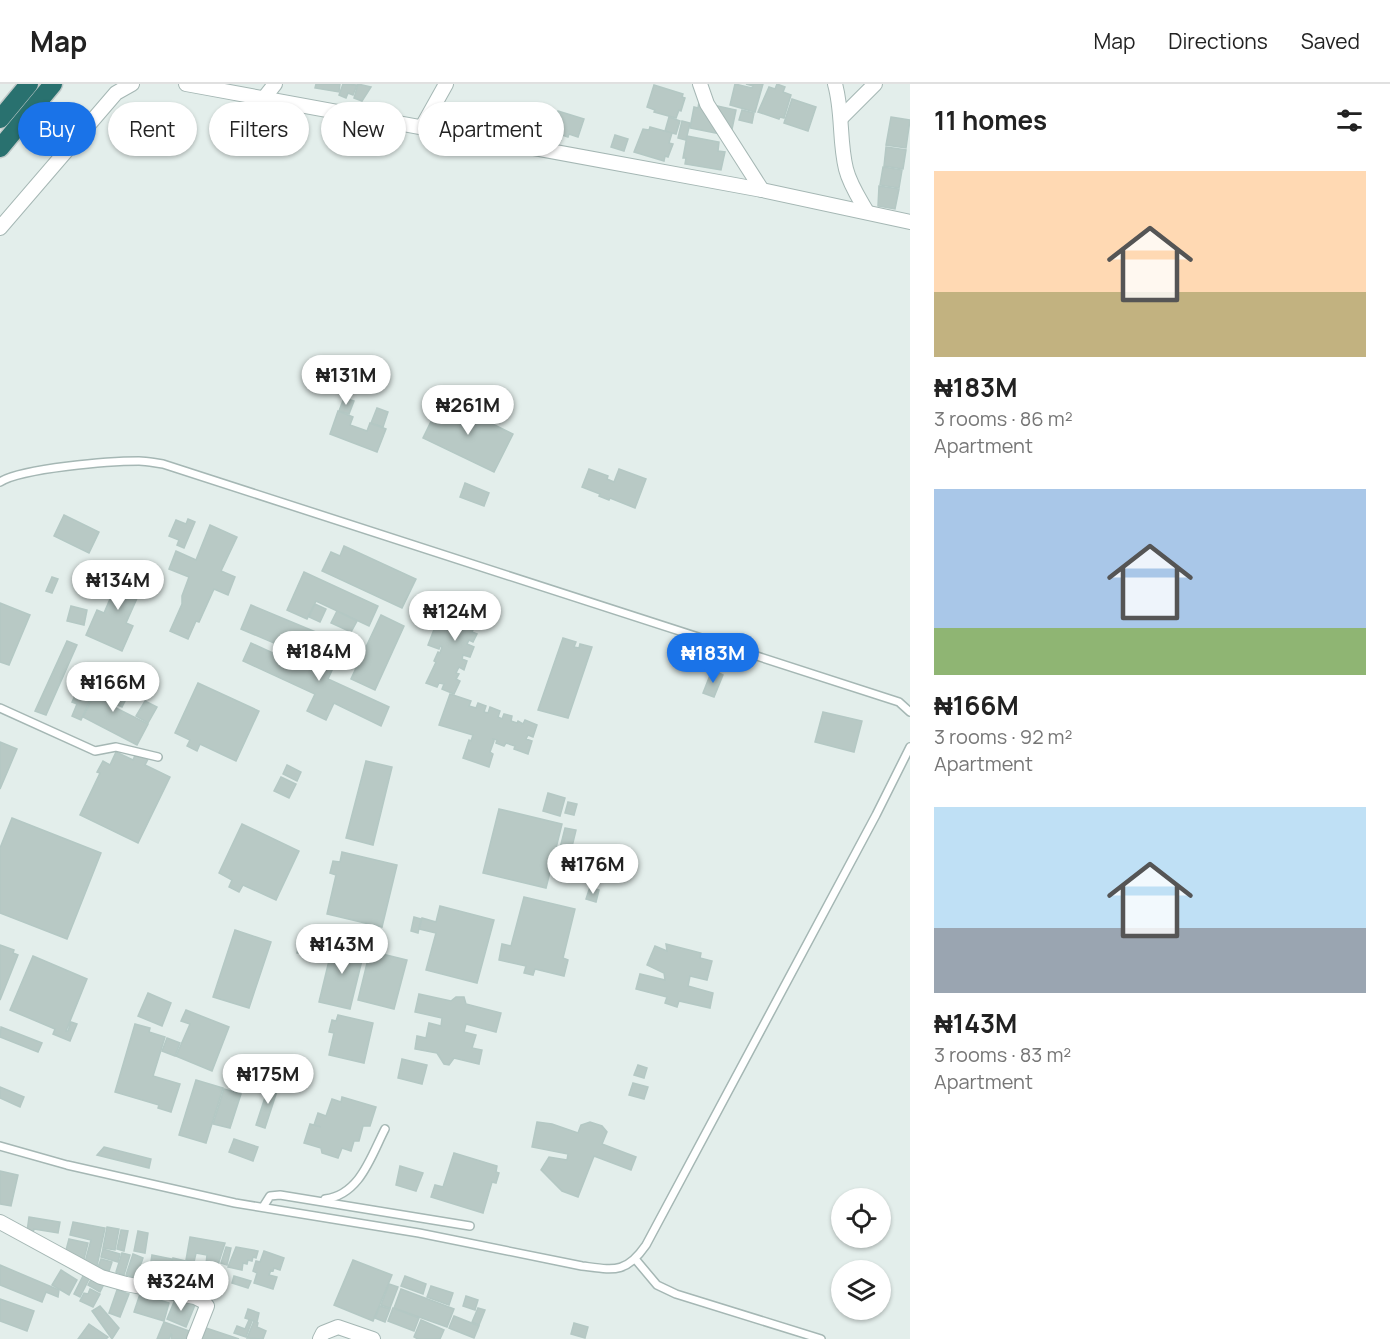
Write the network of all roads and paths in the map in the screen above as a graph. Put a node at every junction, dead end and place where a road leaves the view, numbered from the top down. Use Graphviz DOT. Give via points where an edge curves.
graph roads {
  1 [pos="29,84"];
  2 [pos="53,84"];
  3 [pos="132,84"];
  4 [pos="186,84"];
  5 [pos="275,84"];
  6 [pos="446,84"];
  7 [pos="700,84"];
  8 [pos="835,84"];
  9 [pos="875,84"];
  10 [pos="264,98"];
  11 [pos="436,102"];
  12 [pos="841,118"];
  13 [pos="0,119"];
  14 [pos="418,127"];
  15 [pos="0,148"];
  16 [pos="564,154"];
  17 [pos="762,190"];
  18 [pos="867,212"];
  19 [pos="910,222"];
  20 [pos="0,228"];
  21 [pos="0,482"];
  22 [pos="0,708"];
  23 [pos="910,712"];
  24 [pos="910,747"];
  25 [pos="158,757"];
  26 [pos="385,1129"];
  27 [pos="0,1146"];
  28 [pos="317,1200"];
  29 [pos="262,1207"];
  30 [pos="0,1222"];
  31 [pos="470,1226"];
  32 [pos="636,1260"];
  33 [pos="194,1339"];
  34 [pos="320,1339"];
  35 [pos="373,1339"];
  36 [pos="821,1339"];
  1 -- 13 [label="highway"];
  2 -- 15 [label="highway"];
  3 -- 20 [label="street" via="116,93"];
  4 -- 10 [label="street"];
  5 -- 10 [label="street"];
  6 -- 11 [label="street"];
  7 -- 17 [label="street" via="707,104"];
  8 -- 12 [label="street"];
  9 -- 12 [label="street"];
  10 -- 14 [label="street"];
  12 -- 18 [label="street" via="846,171"];
  16 -- 17 [label="street"];
  17 -- 18 [label="street"];
  18 -- 19 [label="street"];
  21 -- 23 [label="lane" via="32,472 87,465 141,461 163,464 899,702"];
  22 -- 25 [label="lane" via="95,751 116,747"];
  24 -- 32 [label="lane"];
  26 -- 28 [label="lane" via="358,1181 336,1198"];
  27 -- 29 [label="lane" via="67,1166"];
  28 -- 29 [label="lane" via="274,1195"];
  28 -- 31 [label="lane"];
  29 -- 32 [label="lane" via="582,1266 616,1268"];
  30 -- 33 [label="street" via="101,1277 203,1301 207,1306"];
  32 -- 36 [label="lane" via="657,1285 676,1294"];
  34 -- 35 [label="street" via="323,1333 338,1327"];
}
